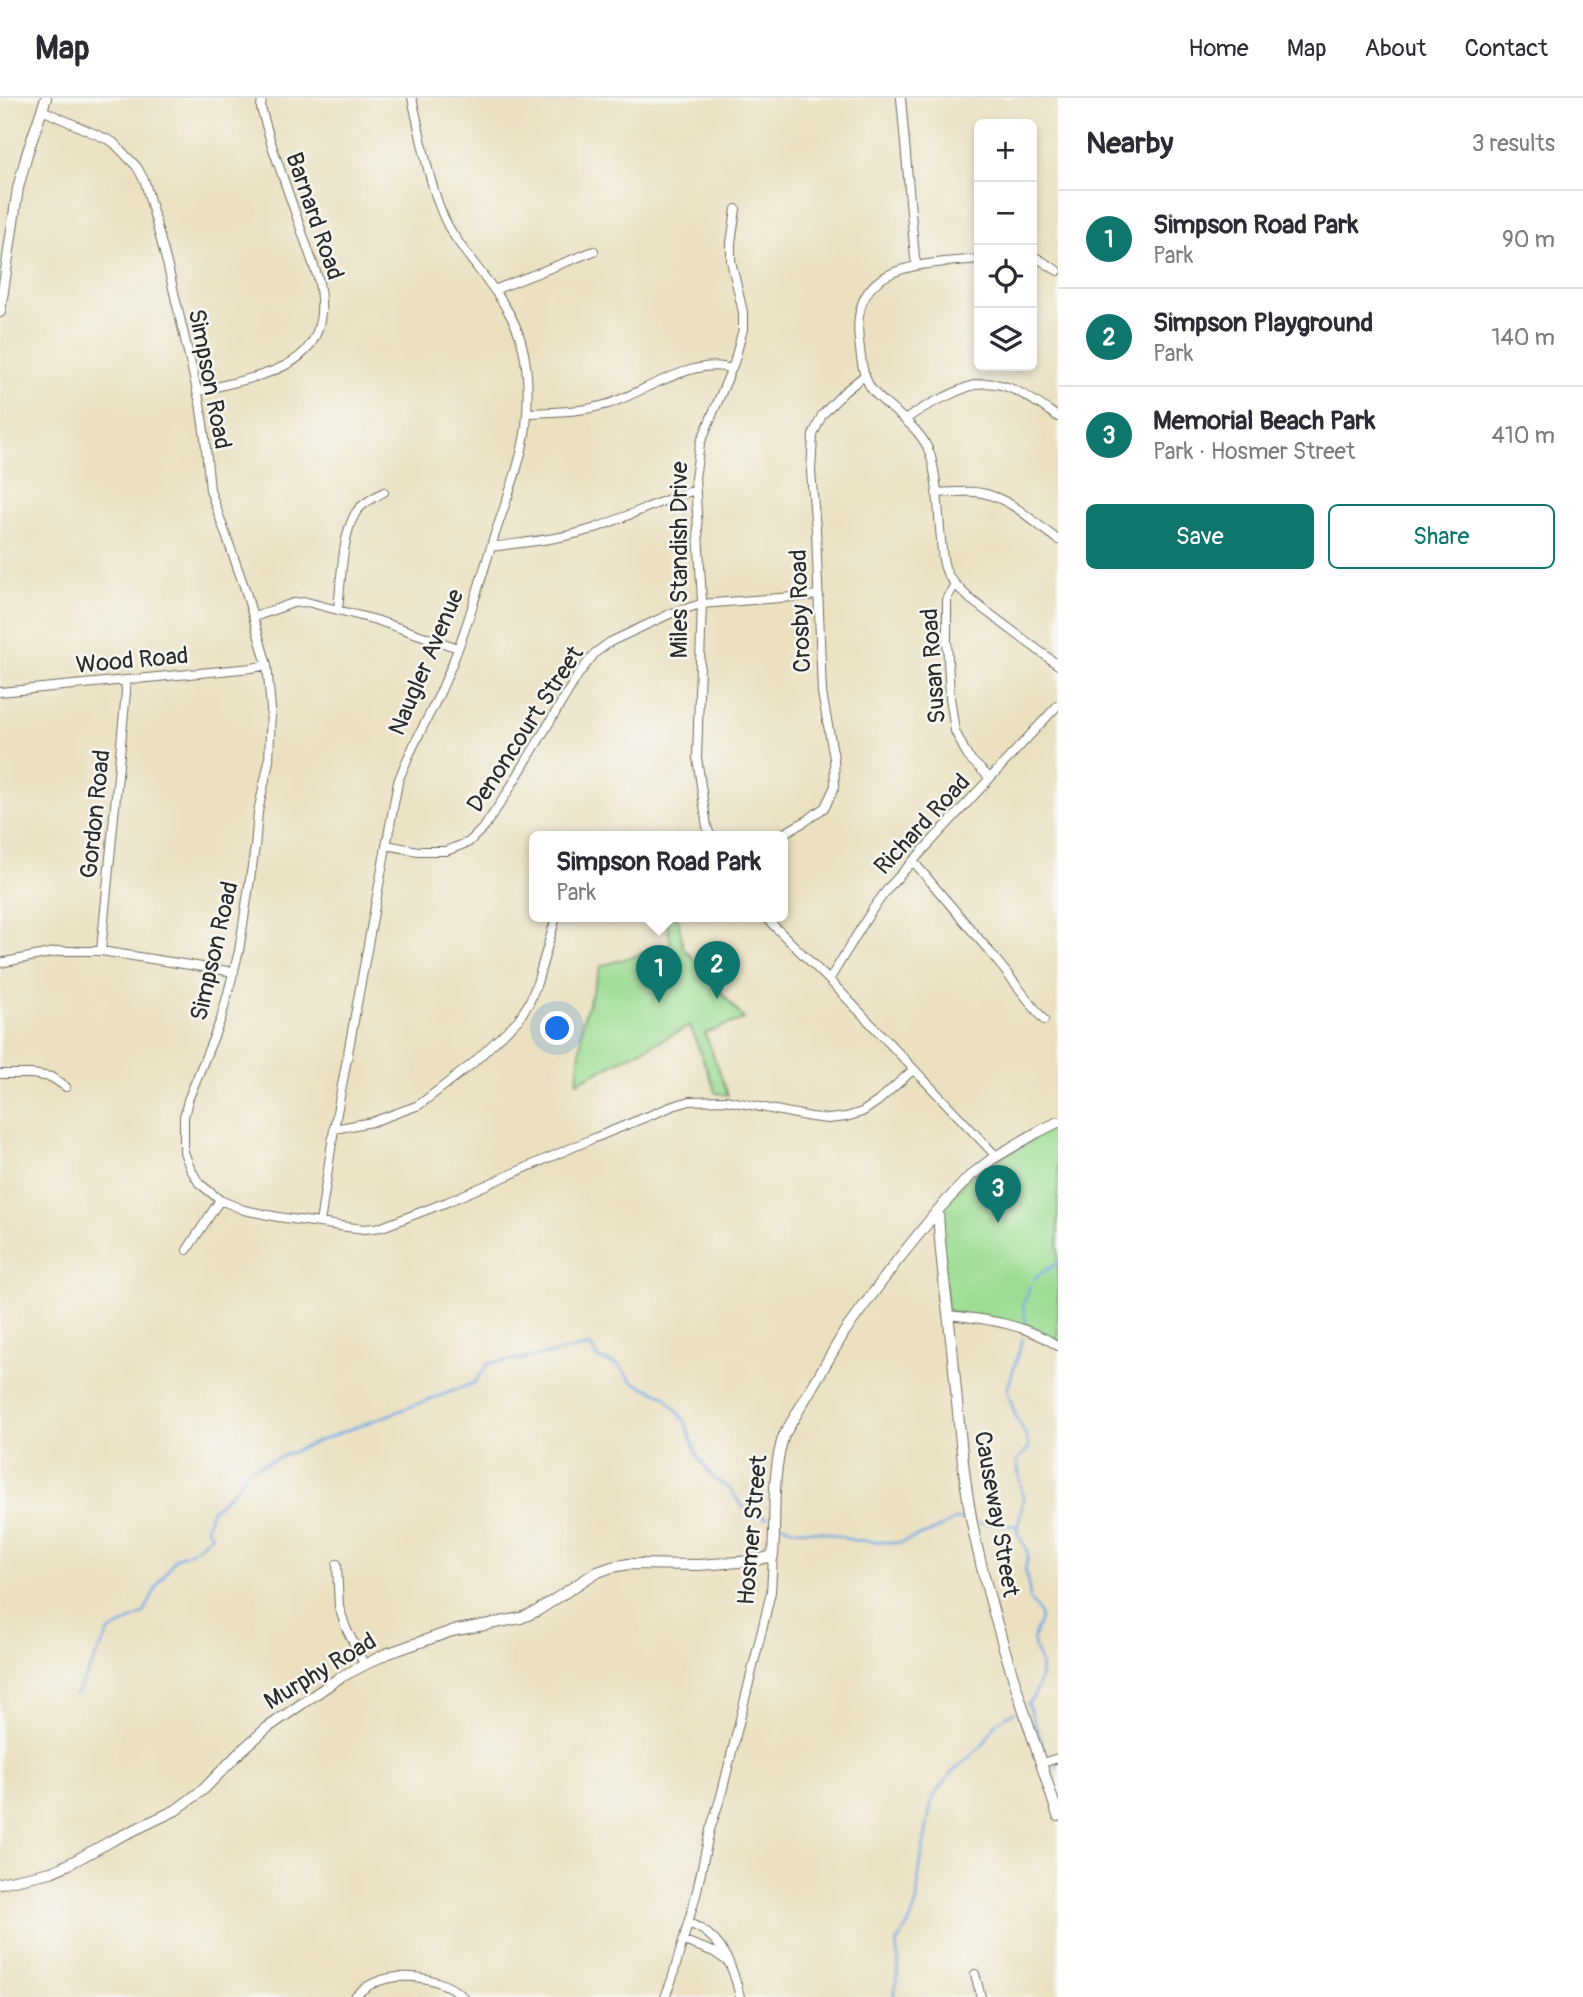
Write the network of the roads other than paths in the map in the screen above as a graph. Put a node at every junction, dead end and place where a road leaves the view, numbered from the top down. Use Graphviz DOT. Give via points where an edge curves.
graph roads {
  1 [pos="46,98"];
  2 [pos="262,98"];
  3 [pos="412,98"];
  4 [pos="901,98"];
  5 [pos="42,110"];
  6 [pos="736,209"];
  7 [pos="594,251"];
  8 [pos="1037,258"];
  9 [pos="974,259"];
  10 [pos="917,265"];
  11 [pos="1058,271"];
  12 [pos="494,290"];
  13 [pos="0,312"];
  14 [pos="731,369"];
  15 [pos="865,375"];
  16 [pos="197,391"];
  17 [pos="527,413"];
  18 [pos="1058,417"];
  19 [pos="905,420"];
  20 [pos="695,490"];
  21 [pos="384,492"];
  22 [pos="936,493"];
  23 [pos="1058,540"];
  24 [pos="491,547"];
  25 [pos="955,584"];
  26 [pos="818,595"];
  27 [pos="701,604"];
  28 [pos="338,609"];
  29 [pos="254,617"];
  30 [pos="458,648"];
  31 [pos="1058,665"];
  32 [pos="267,666"];
  33 [pos="125,680"];
  34 [pos="0,692"];
  35 [pos="1058,705"];
  36 [pos="990,778"];
  37 [pos="709,831"];
  38 [pos="788,831"];
  39 [pos="386,845"];
  40 [pos="913,861"];
  41 [pos="555,922"];
  42 [pos="770,922"];
  43 [pos="101,951"];
  44 [pos="0,963"];
  45 [pos="234,972"];
  46 [pos="829,981"];
  47 [pos="1044,1020"];
  48 [pos="914,1069"];
  49 [pos="0,1074"];
  50 [pos="66,1087"];
  51 [pos="1058,1122"];
  52 [pos="334,1129"];
  53 [pos="996,1156"];
  54 [pos="220,1200"];
  55 [pos="938,1210"];
  56 [pos="320,1223"];
  57 [pos="187,1250"];
  58 [pos="948,1315"];
  59 [pos="1058,1346"];
  60 [pos="773,1556"];
  61 [pos="337,1564"];
  62 [pos="364,1664"];
  63 [pos="1058,1758"];
  64 [pos="1042,1763"];
  65 [pos="1058,1816"];
  66 [pos="0,1883"];
  67 [pos="688,1923"];
  68 [pos="684,1941"];
  69 [pos="728,1962"];
  70 [pos="975,1974"];
  71 [pos="354,1997"];
  72 [pos="464,1997"];
  73 [pos="665,1997"];
  74 [pos="740,1997"];
  75 [pos="981,1997"];
  1 -- 5 [label="street"];
  2 -- 16 [label="street, Barnard Road" via="272,146 318,278 323,298 321,324 313,342 294,361"];
  3 -- 12 [label="street, Naugler Avenue" via="439,204 448,225"];
  4 -- 10 [label="street"];
  5 -- 13 [label="street" via="18,188"];
  5 -- 16 [label="street, Simpson Road" via="113,142 137,167 164,250"];
  6 -- 14 [label="street, Miles Standish Drive" via="731,261 743,329"];
  7 -- 12 [label="street"];
  8 -- 11 [label="street"];
  9 -- 10 [label="street"];
  10 -- 15 [label="street" via="883,276 861,303 857,321"];
  12 -- 17 [label="street, Naugler Avenue" via="516,328 523,353"];
  14 -- 17 [label="street" via="697,367 610,403 578,411"];
  14 -- 20 [label="street, Miles Standish Drive" via="700,444"];
  15 -- 19 [label="street" via="871,388"];
  15 -- 26 [label="street, Crosby Road" via="822,415 813,435"];
  16 -- 29 [label="street, Simpson Road" via="210,490"];
  17 -- 24 [label="street, Naugler Avenue"];
  18 -- 19 [label="street" via="1023,394 1000,385 980,384 936,401"];
  19 -- 22 [label="street" via="922,436 930,452"];
  20 -- 24 [label="street" via="596,528"];
  20 -- 27 [label="street, Miles Standish Drive"];
  21 -- 28 [label="street" via="354,514"];
  22 -- 23 [label="street" via="995,496"];
  22 -- 25 [label="street" via="942,556"];
  24 -- 30 [label="street, Naugler Avenue"];
  25 -- 31 [label="street"];
  25 -- 36 [label="street, Susan Road" via="947,598 954,731 968,757"];
  26 -- 27 [label="street, Denoncourt Street"];
  26 -- 38 [label="street, Crosby Road" via="823,695 835,786 825,807"];
  27 -- 37 [label="street, Miles Standish Drive" via="696,758"];
  27 -- 39 [label="street, Denoncourt Street" via="672,612 595,653 485,826 469,842 446,850"];
  28 -- 29 [label="street" via="293,603"];
  28 -- 30 [label="street"];
  29 -- 32 [label="street, Simpson Road"];
  30 -- 39 [label="street, Naugler Avenue" via="403,768"];
  32 -- 33 [label="street, Wood Road"];
  32 -- 45 [label="street, Simpson Road" via="269,761"];
  33 -- 34 [label="street, Wood Road"];
  33 -- 43 [label="street, Gordon Road"];
  35 -- 36 [label="street, Richard Road"];
  36 -- 40 [label="street, Richard Road"];
  39 -- 52 [label="street, Naugler Avenue"];
  40 -- 46 [label="street, Richard Road" via="872,910"];
  40 -- 47 [label="street"];
  41 -- 52 [label="street" via="529,1003 518,1020 472,1064 419,1105 372,1122"];
  42 -- 46 [label="street"];
  43 -- 44 [label="street" via="60,951"];
  43 -- 45 [label="street"];
  45 -- 54 [label="street, Simpson Road" via="221,1019 188,1100 183,1135 190,1168 199,1183"];
  46 -- 48 [label="street"];
  48 -- 53 [label="street"];
  48 -- 56 [label="street, Simpson Road" via="862,1112 846,1117 811,1117 725,1100 690,1101 399,1222 365,1229"];
  49 -- 50 [label="street" via="51,1077"];
  51 -- 53 [label="street, Hosmer Street"];
  52 -- 56 [label="street, Naugler Avenue"];
  53 -- 55 [label="street, Hosmer Street"];
  54 -- 56 [label="street, Simpson Road" via="261,1214"];
  54 -- 57 [label="street"];
  55 -- 58 [label="street, Causeway Street"];
  55 -- 60 [label="street, Hosmer Street" via="845,1331 783,1435 776,1469"];
  58 -- 59 [label="street" via="1007,1324"];
  58 -- 64 [label="street, Causeway Street" via="976,1543"];
  60 -- 62 [label="street, Murphy Road" via="699,1565 612,1567 521,1618 435,1636"];
  60 -- 67 [label="street, Hosmer Street" via="771,1592"];
  61 -- 62 [label="street" via="339,1607"];
  62 -- 66 [label="street, Murphy Road" via="267,1728 176,1810 51,1872"];
  63 -- 64 [label="street"];
  64 -- 65 [label="street, Causeway Street"];
  67 -- 68 [label="street, Hosmer Street"];
  67 -- 69 [label="street" via="709,1934"];
  68 -- 69 [label="street"];
  68 -- 73 [label="street, Hosmer Street"];
  69 -- 74 [label="street"];
  70 -- 75 [label="street"];
  71 -- 72 [label="street" via="364,1987 389,1978 428,1978"];
}
